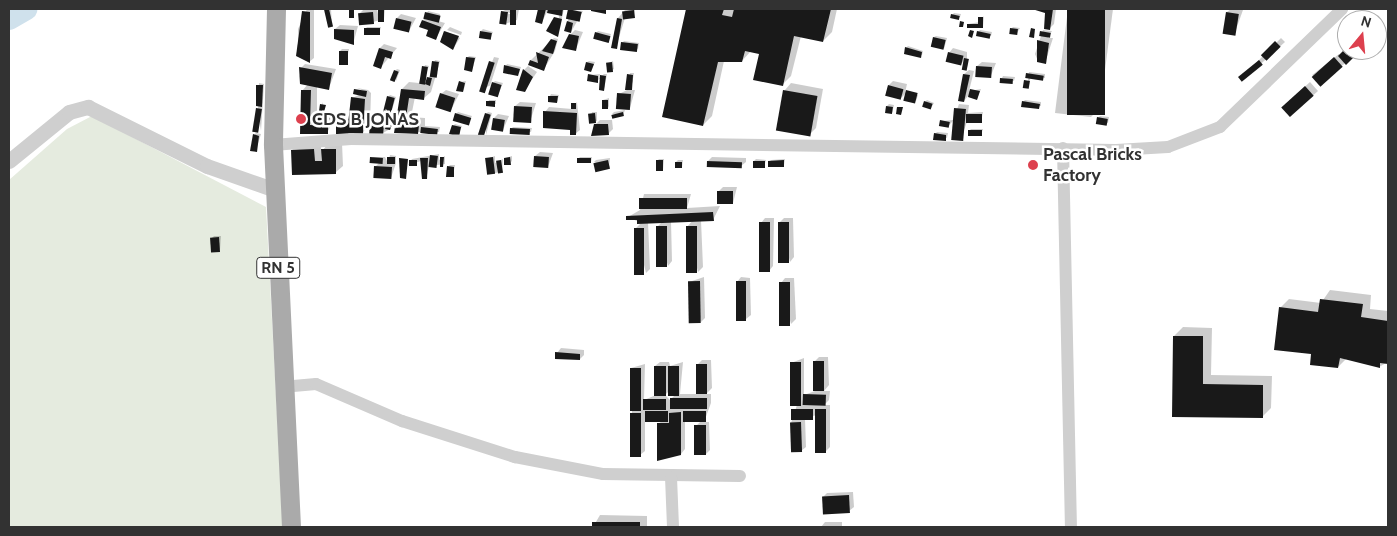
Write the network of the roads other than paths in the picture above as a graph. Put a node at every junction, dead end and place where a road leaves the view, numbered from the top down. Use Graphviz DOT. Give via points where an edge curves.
graph roads {
  1 [pos="276,9"];
  2 [pos="1342,9"];
  3 [pos="273,145"];
  4 [pos="1063,148"];
  5 [pos="9,162"];
  6 [pos="275,190"];
  7 [pos="282,387"];
  8 [pos="740,476"];
  9 [pos="671,477"];
  10 [pos="291,527"];
  11 [pos="673,527"];
  12 [pos="1071,527"];
  1 -- 3 [label="main road, RN 5"];
  2 -- 4 [label="street" via="1246,106 1200,138 1168,147"];
  3 -- 4 [label="street" via="351,139"];
  3 -- 6 [label="main road, RN 5"];
  4 -- 12 [label="street"];
  5 -- 6 [label="street" via="68,112 88,107 208,166"];
  6 -- 7 [label="main road, RN 5"];
  7 -- 9 [label="street" via="316,384 402,421 514,457 603,474"];
  7 -- 10 [label="main road, RN 5"];
  8 -- 9 [label="street"];
  9 -- 11 [label="street"];
}
